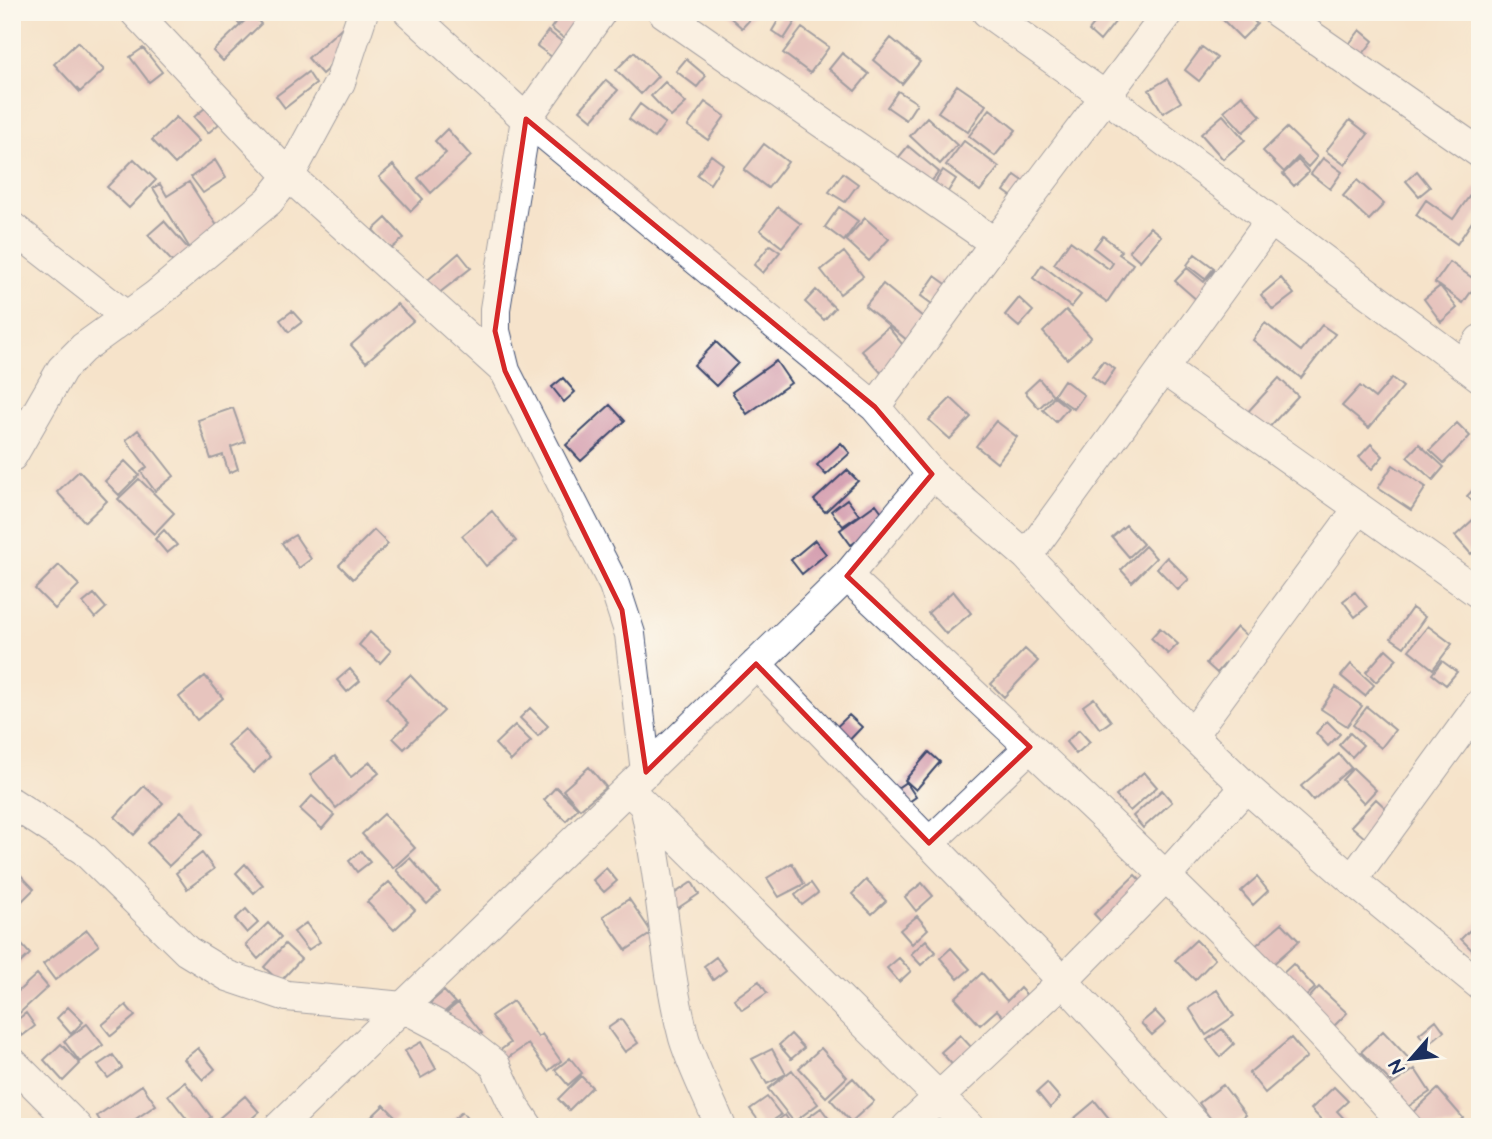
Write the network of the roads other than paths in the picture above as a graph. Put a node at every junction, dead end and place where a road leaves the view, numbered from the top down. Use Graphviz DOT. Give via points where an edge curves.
graph roads {
  1 [pos="135,12"];
  2 [pos="363,12"];
  3 [pos="408,12"];
  4 [pos="601,12"];
  5 [pos="663,12"];
  6 [pos="987,12"];
  7 [pos="1169,12"];
  8 [pos="1277,12"];
  9 [pos="1106,97"];
  10 [pos="526,119"];
  11 [pos="1480,153"];
  12 [pos="289,176"];
  13 [pos="1271,220"];
  14 [pos="12,227"];
  15 [pos="995,243"];
  16 [pos="127,317"];
  17 [pos="1480,340"];
  18 [pos="1163,369"];
  19 [pos="1471,370"];
  20 [pos="505,371"];
  21 [pos="875,407"];
  22 [pos="12,456"];
  23 [pos="932,474"];
  24 [pos="1359,508"];
  25 [pos="1027,556"];
  26 [pos="847,576"];
  27 [pos="1480,594"];
  28 [pos="757,664"];
  29 [pos="1480,704"];
  30 [pos="1192,735"];
  31 [pos="1470,738"];
  32 [pos="1030,747"];
  33 [pos="1246,788"];
  34 [pos="640,789"];
  35 [pos="12,803"];
  36 [pos="929,843"];
  37 [pos="1166,876"];
  38 [pos="1352,880"];
  39 [pos="1063,981"];
  40 [pos="1480,985"];
  41 [pos="403,1007"];
  42 [pos="12,1062"];
  43 [pos="938,1096"];
  44 [pos="291,1123"];
  45 [pos="77,1127"];
  46 [pos="528,1127"];
  47 [pos="721,1127"];
  48 [pos="907,1127"];
  49 [pos="969,1127"];
  50 [pos="1197,1127"];
  51 [pos="1407,1127"];
  1 -- 12 [label="street"];
  2 -- 12 [label="street" via="340,82"];
  3 -- 10 [label="street"];
  4 -- 10 [label="street"];
  5 -- 15 [label="street"];
  6 -- 9 [label="street"];
  7 -- 9 [label="street"];
  8 -- 11 [label="street"];
  9 -- 13 [label="street"];
  9 -- 15 [label="street"];
  10 -- 20 [label="street" via="495,309 495,331"];
  10 -- 21 [label="street"];
  12 -- 16 [label="street" via="269,201"];
  12 -- 20 [label="street"];
  13 -- 18 [label="street"];
  13 -- 19 [label="street"];
  14 -- 16 [label="street"];
  15 -- 21 [label="street"];
  16 -- 22 [label="street" via="62,369"];
  17 -- 19 [label="street"];
  18 -- 24 [label="street"];
  18 -- 25 [label="street"];
  20 -- 34 [label="street" via="614,585 629,634"];
  21 -- 23 [label="street"];
  23 -- 25 [label="street"];
  23 -- 26 [label="street"];
  24 -- 27 [label="street"];
  24 -- 30 [label="street"];
  25 -- 30 [label="street"];
  26 -- 28 [label="street"];
  26 -- 32 [label="street"];
  28 -- 34 [label="street"];
  28 -- 36 [label="street"];
  29 -- 31 [label="street"];
  30 -- 33 [label="street"];
  31 -- 38 [label="street"];
  32 -- 36 [label="street"];
  32 -- 37 [label="street"];
  33 -- 37 [label="street"];
  33 -- 38 [label="street"];
  34 -- 41 [label="street"];
  34 -- 43 [label="street"];
  34 -- 47 [label="street" via="655,846 685,1040"];
  35 -- 41 [label="street" via="84,850 187,951 228,976 286,996"];
  36 -- 39 [label="street"];
  37 -- 39 [label="street"];
  37 -- 51 [label="street" via="1334,1044"];
  38 -- 40 [label="street"];
  39 -- 43 [label="street"];
  39 -- 50 [label="street"];
  41 -- 44 [label="street"];
  41 -- 46 [label="street" via="458,1036 495,1065"];
  42 -- 45 [label="street"];
  43 -- 48 [label="street"];
  43 -- 49 [label="street"];
}
